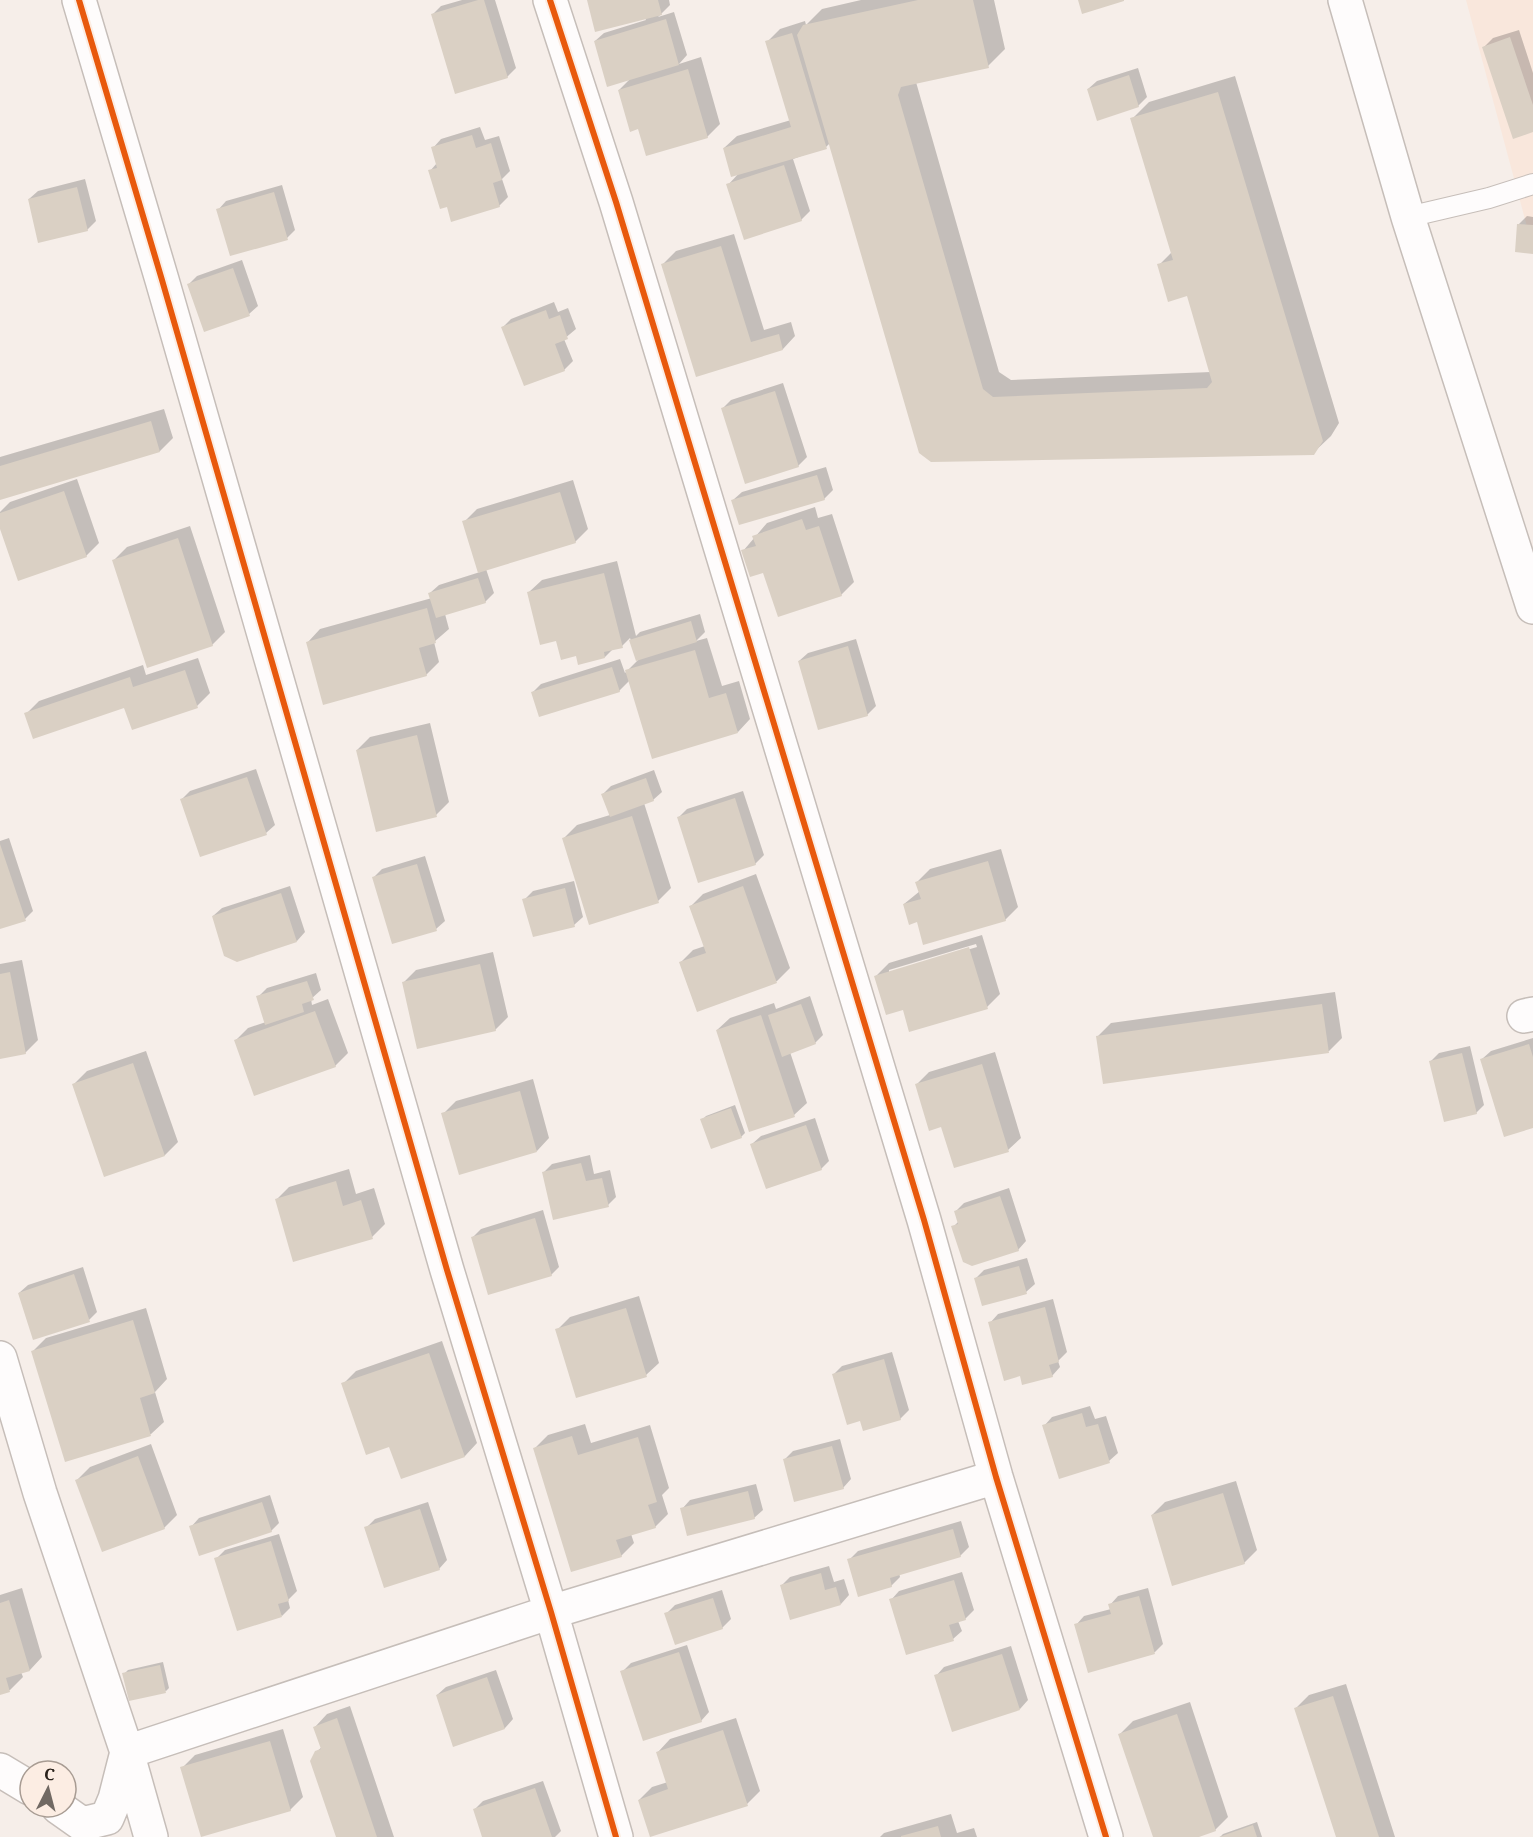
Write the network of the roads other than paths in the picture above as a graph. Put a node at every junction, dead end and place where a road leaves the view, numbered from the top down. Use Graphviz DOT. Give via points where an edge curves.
graph roads {
  1 [pos="78,0"];
  2 [pos="550,0"];
  3 [pos="1345,0"];
  4 [pos="1533,184"];
  5 [pos="1408,217"];
  6 [pos="1533,607"];
  7 [pos="0,1358"];
  8 [pos="996,1477"];
  9 [pos="551,1612"];
  10 [pos="127,1752"];
  11 [pos="0,1770"];
  12 [pos="18,1781"];
  13 [pos="75,1819"];
  14 [pos="151,1837"];
  15 [pos="615,1837"];
  16 [pos="1106,1837"];
  1 -- 9 [label="street" via="447,1270"];
  2 -- 8 [label="street" via="616,202 782,748 924,1220"];
  3 -- 5 [label="street"];
  4 -- 5 [label="lane"];
  5 -- 6 [label="street"];
  7 -- 10 [label="street" via="40,1493"];
  8 -- 9 [label="street"];
  8 -- 16 [label="street"];
  9 -- 10 [label="street"];
  9 -- 15 [label="street"];
  10 -- 13 [label="street" via="107,1818 82,1824"];
  10 -- 14 [label="street"];
  11 -- 12 [label="street"];
}
